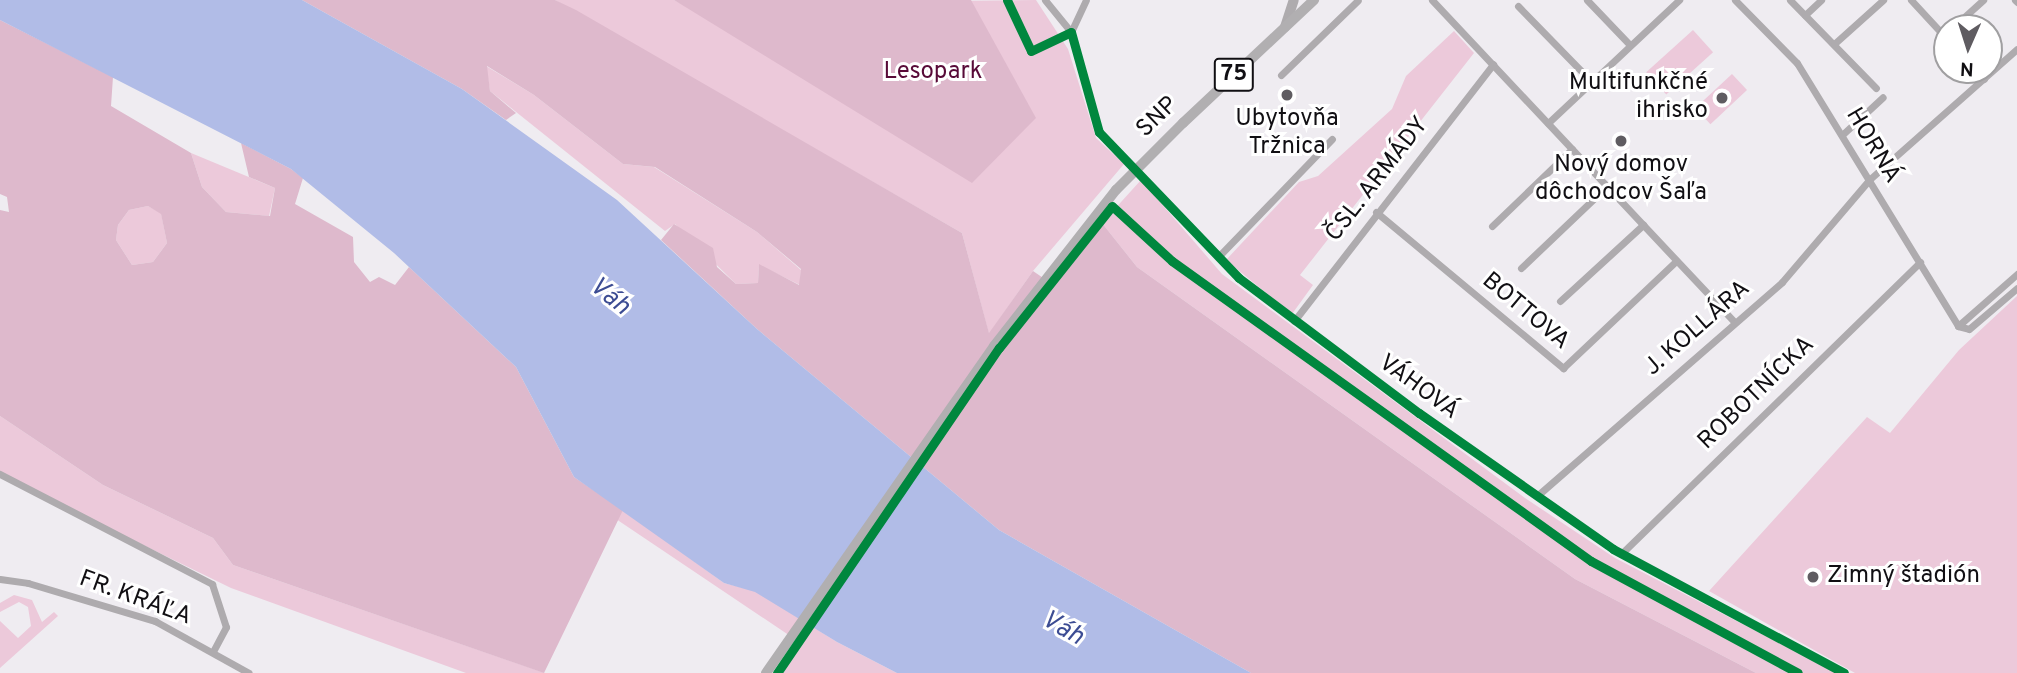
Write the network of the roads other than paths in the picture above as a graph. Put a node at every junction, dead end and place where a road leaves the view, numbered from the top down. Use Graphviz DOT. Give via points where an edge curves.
graph roads {
  1 [pos="1045,0"];
  2 [pos="1086,0"];
  3 [pos="1294,0"];
  4 [pos="1358,0"];
  5 [pos="1432,0"];
  6 [pos="1587,0"];
  7 [pos="1679,0"];
  8 [pos="1735,0"];
  9 [pos="1790,0"];
  10 [pos="1821,0"];
  11 [pos="1883,0"];
  12 [pos="1912,0"];
  13 [pos="1983,0"];
  14 [pos="1309,2"];
  15 [pos="1518,6"];
  16 [pos="1968,14"];
  17 [pos="1805,15"];
  18 [pos="1933,22"];
  19 [pos="1285,27"];
  20 [pos="1071,32"];
  21 [pos="1834,44"];
  22 [pos="1630,45"];
  23 [pos="2017,49"];
  24 [pos="2003,62"];
  25 [pos="1493,64"];
  26 [pos="1281,75"];
  27 [pos="1591,81"];
  28 [pos="1978,84"];
  29 [pos="1876,88"];
  30 [pos="1882,97"];
  31 [pos="1548,123"];
  32 [pos="1843,134"];
  33 [pos="1332,139"];
  34 [pos="1572,149"];
  35 [pos="1870,179"];
  36 [pos="1607,187"];
  37 [pos="1376,212"];
  38 [pos="1643,225"];
  39 [pos="1492,226"];
  40 [pos="1218,257"];
  41 [pos="1676,261"];
  42 [pos="1920,262"];
  43 [pos="1521,268"];
  44 [pos="2017,274"];
  45 [pos="2017,288"];
  46 [pos="1560,301"];
  47 [pos="1294,321"];
  48 [pos="1734,323"];
  49 [pos="1958,326"];
  50 [pos="0,474"];
  51 [pos="1538,495"];
  52 [pos="1620,554"];
  53 [pos="0,579"];
  54 [pos="213,651"];
  55 [pos="249,673"];
  56 [pos="766,673"];
  57 [pos="1844,673"];
  1 -- 20 [label="street"];
  2 -- 20 [label="street"];
  3 -- 19 [label="main road"];
  4 -- 26 [label="street"];
  5 -- 25 [label="street"];
  6 -- 22 [label="street"];
  7 -- 22 [label="street"];
  8 -- 32 [label="street, HORNÁ" via="1797,63"];
  9 -- 17 [label="street"];
  10 -- 17 [label="street"];
  11 -- 21 [label="street"];
  12 -- 18 [label="street"];
  13 -- 16 [label="street"];
  14 -- 19 [label="main road, SNP / 75"];
  15 -- 27 [label="street"];
  17 -- 21 [label="street"];
  19 -- 56 [label="main road, SNP / 75, bridge" via="1116,190 994,346"];
  20 -- 40 [label="street, VÁHOVÁ" via="1100,132"];
  21 -- 29 [label="street"];
  22 -- 27 [label="street"];
  23 -- 24 [label="street, J. KOLLÁRA"];
  25 -- 31 [label="street"];
  25 -- 37 [label="street, ČSL. ARMÁDY"];
  27 -- 31 [label="street"];
  28 -- 35 [label="street, J. KOLLÁRA"];
  30 -- 32 [label="street"];
  31 -- 34 [label="street"];
  32 -- 35 [label="street, HORNÁ"];
  33 -- 40 [label="street"];
  34 -- 36 [label="street"];
  34 -- 39 [label="street"];
  35 -- 42 [label="street, HORNÁ"];
  35 -- 48 [label="street, J. KOLLÁRA" via="1782,282"];
  36 -- 38 [label="street"];
  36 -- 43 [label="street"];
  37 -- 41 [label="street, BOTTOVA" via="1563,368"];
  37 -- 47 [label="street, ČSL. ARMÁDY"];
  38 -- 41 [label="street"];
  38 -- 46 [label="street"];
  40 -- 47 [label="street, VÁHOVÁ"];
  41 -- 48 [label="street"];
  42 -- 49 [label="street, HORNÁ"];
  42 -- 52 [label="street, ROBOTNÍCKA"];
  44 -- 49 [label="street"];
  45 -- 49 [label="street" via="1969,329"];
  47 -- 51 [label="street, VÁHOVÁ"];
  48 -- 51 [label="street, J. KOLLÁRA"];
  50 -- 54 [label="street" via="197,572 212,584 226,626"];
  51 -- 52 [label="street, VÁHOVÁ"];
  52 -- 57 [label="street, VÁHOVÁ"];
  53 -- 54 [label="street, FR. KRÁĽA" via="155,621"];
  54 -- 55 [label="street, FR. KRÁĽA"];
}
